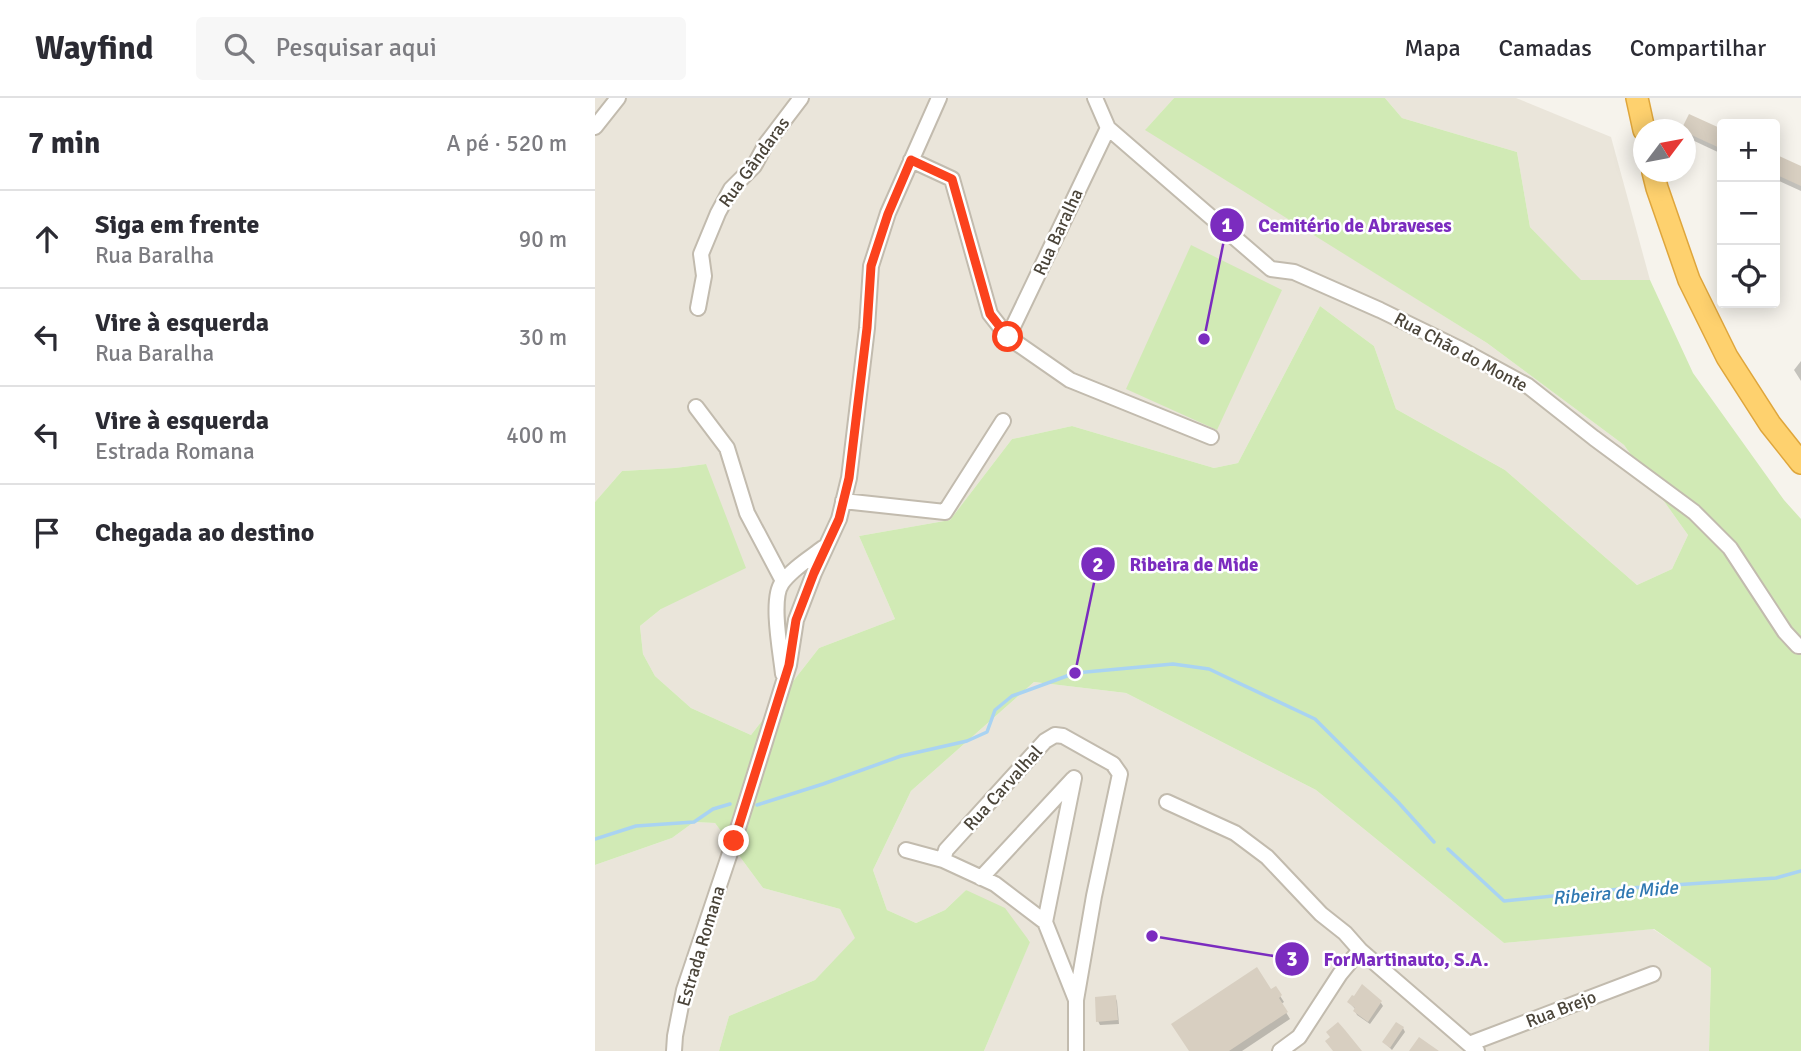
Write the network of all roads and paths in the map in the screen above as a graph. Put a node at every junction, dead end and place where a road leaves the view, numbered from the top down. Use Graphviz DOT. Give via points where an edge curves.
graph roads {
  1 [pos="618,98"];
  2 [pos="801,98"];
  3 [pos="939,98"];
  4 [pos="1095,98"];
  5 [pos="1637,98"];
  6 [pos="1642,119"];
  7 [pos="595,127"];
  8 [pos="1108,128"];
  9 [pos="911,160"];
  10 [pos="1656,182"];
  11 [pos="698,308"];
  12 [pos="1008,337"];
  13 [pos="696,407"];
  14 [pos="1003,421"];
  15 [pos="1210,437"];
  16 [pos="1801,463"];
  17 [pos="843,501"];
  18 [pos="827,545"];
  19 [pos="783,581"];
  20 [pos="1801,646"];
  21 [pos="784,681"];
  22 [pos="1167,802"];
  23 [pos="906,850"];
  24 [pos="943,860"];
  25 [pos="981,878"];
  26 [pos="1045,922"];
  27 [pos="1360,950"];
  28 [pos="1653,974"];
  29 [pos="1076,1000"];
  30 [pos="1473,1048"];
  31 [pos="1288,1049"];
  32 [pos="674,1051"];
  33 [pos="1076,1051"];
  1 -- 7 [label="street"];
  2 -- 11 [label="street, Rua Gândaras" via="754,166 731,189 718,213 701,254 704,276"];
  3 -- 9 [label="street, Estrada Romana"];
  4 -- 8 [label="street, Rua Chão do Monte"];
  5 -- 6 [label="highway"];
  8 -- 12 [label="street, Rua Baralha"];
  8 -- 20 [label="street, Rua Chão do Monte" via="1271,269 1294,272 1367,304 1528,386 1694,512 1730,548 1784,632"];
  9 -- 12 [label="street" via="952,179 990,314"];
  9 -- 17 [label="street, Estrada Romana" via="871,266 859,397"];
  10 -- 16 [label="highway" via="1689,280 1727,357"];
  12 -- 15 [label="street" via="1070,380"];
  13 -- 19 [label="street" via="727,448 747,513"];
  14 -- 17 [label="street" via="946,513"];
  17 -- 18 [label="street, Estrada Romana"];
  18 -- 19 [label="street, Estrada Romana"];
  18 -- 21 [label="street, Estrada Romana" via="796,620"];
  19 -- 21 [label="street, Estrada Romana" via="776,608"];
  21 -- 32 [label="street, Estrada Romana" via="684,990"];
  22 -- 27 [label="street" via="1235,832 1267,857"];
  23 -- 24 [label="street"];
  24 -- 25 [label="street"];
  24 -- 29 [label="street, Rua Carvalhal" via="946,850 1055,735 1113,764 1120,774"];
  25 -- 26 [label="street"];
  25 -- 26 [label="street" via="1074,778"];
  26 -- 29 [label="street"];
  27 -- 30 [label="street"];
  27 -- 31 [label="street"];
  28 -- 30 [label="street, Rua Brejo"];
  29 -- 33 [label="street"];
}
